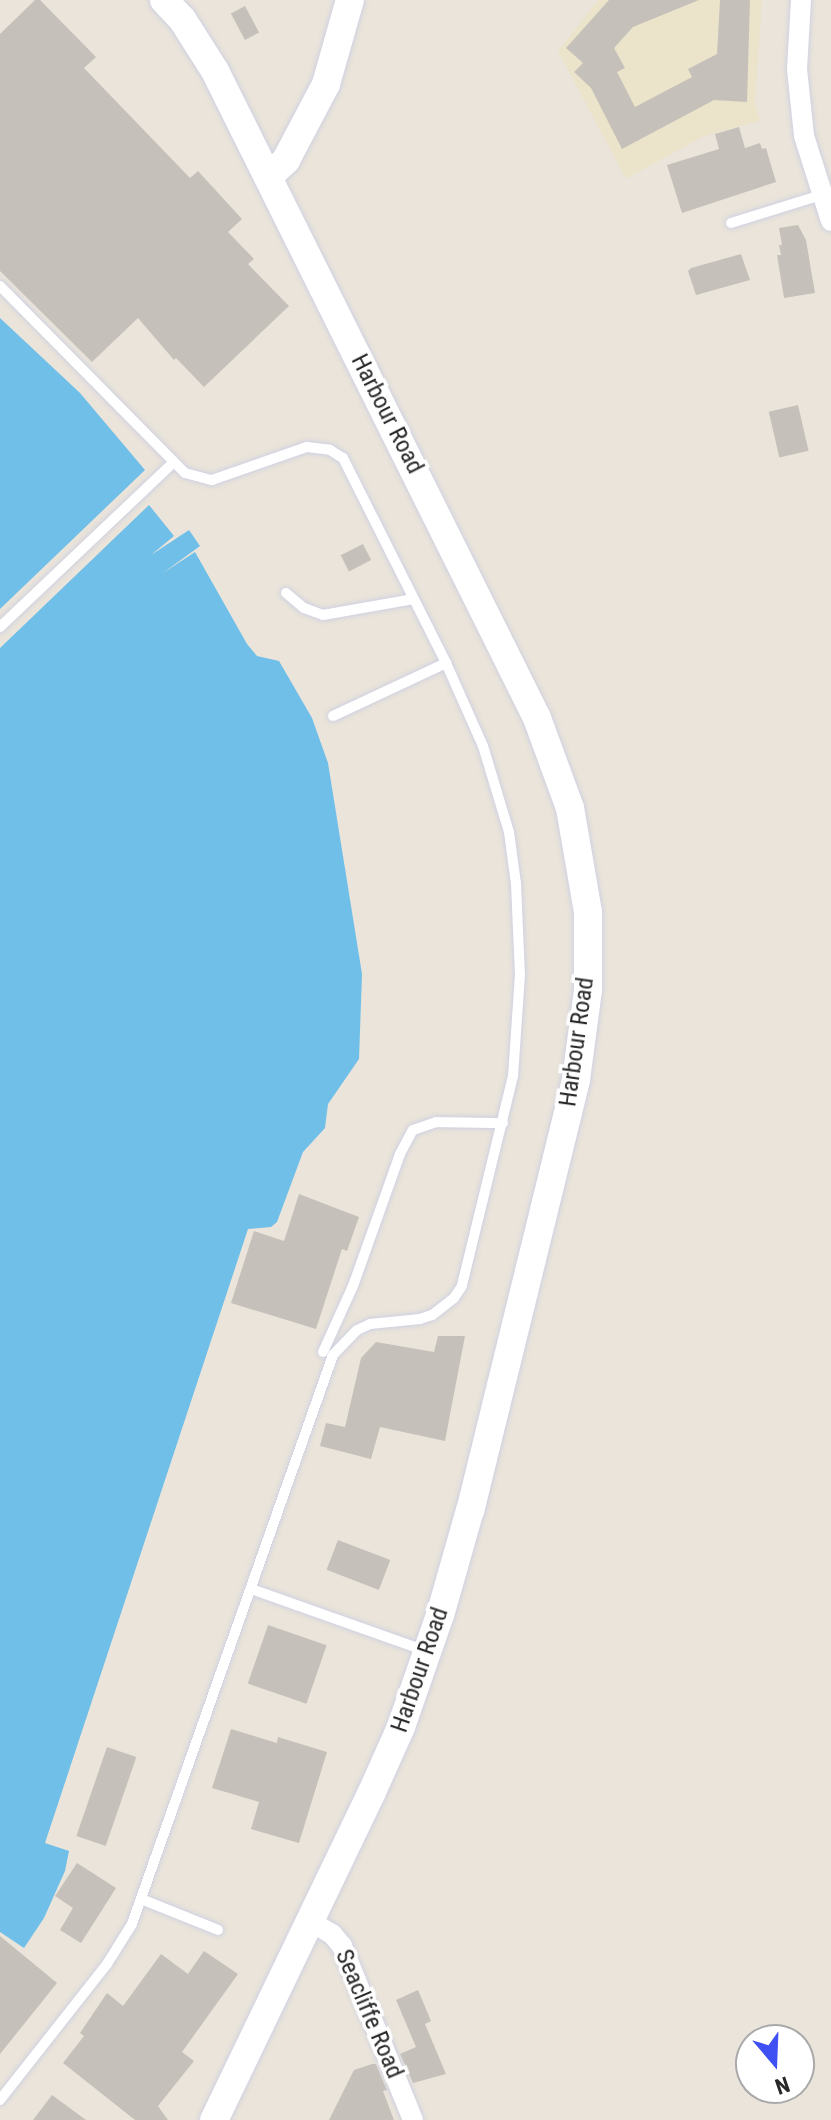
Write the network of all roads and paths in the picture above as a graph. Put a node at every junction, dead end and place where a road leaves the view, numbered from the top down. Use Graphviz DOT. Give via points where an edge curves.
graph roads {
  1 [pos="164,0"];
  2 [pos="350,0"];
  3 [pos="801,0"];
  4 [pos="268,177"];
  5 [pos="824,194"];
  6 [pos="831,221"];
  7 [pos="731,223"];
  8 [pos="0,286"];
  9 [pos="173,463"];
  10 [pos="286,593"];
  11 [pos="414,599"];
  12 [pos="0,627"];
  13 [pos="446,663"];
  14 [pos="333,716"];
  15 [pos="503,1123"];
  16 [pos="323,1352"];
  17 [pos="251,1589"];
  18 [pos="428,1651"];
  19 [pos="141,1899"];
  20 [pos="310,1921"];
  21 [pos="218,1930"];
  22 [pos="1,2096"];
  23 [pos="214,2120"];
  24 [pos="413,2120"];
  1 -- 4 [label="street, Harbour Road" via="209,60"];
  2 -- 4 [label="street" via="326,84 286,160"];
  3 -- 5 [label="street" via="797,69 804,136"];
  4 -- 18 [label="street, Harbour Road" via="537,718 570,808 584,876 588,990 576,1080 470,1510"];
  5 -- 6 [label="street"];
  5 -- 7 [label="lane"];
  8 -- 9 [label="lane"];
  9 -- 11 [label="lane" via="198,479 212,480 307,447 330,450 343,458"];
  9 -- 12 [label="lane"];
  10 -- 11 [label="lane" via="323,615"];
  11 -- 13 [label="lane"];
  13 -- 14 [label="lane"];
  13 -- 15 [label="lane" via="483,746 509,832 516,884 519,1014"];
  15 -- 16 [label="lane" via="436,1122 413,1130"];
  15 -- 17 [label="lane" via="462,1286 432,1315 370,1324 333,1355"];
  17 -- 18 [label="lane"];
  17 -- 19 [label="lane"];
  18 -- 20 [label="street, Harbour Road" via="401,1727"];
  19 -- 21 [label="lane"];
  19 -- 22 [label="lane" via="119,1947"];
  20 -- 23 [label="street, Harbour Road"];
  20 -- 24 [label="street, Seacliffe Road" via="342,1946"];
}
